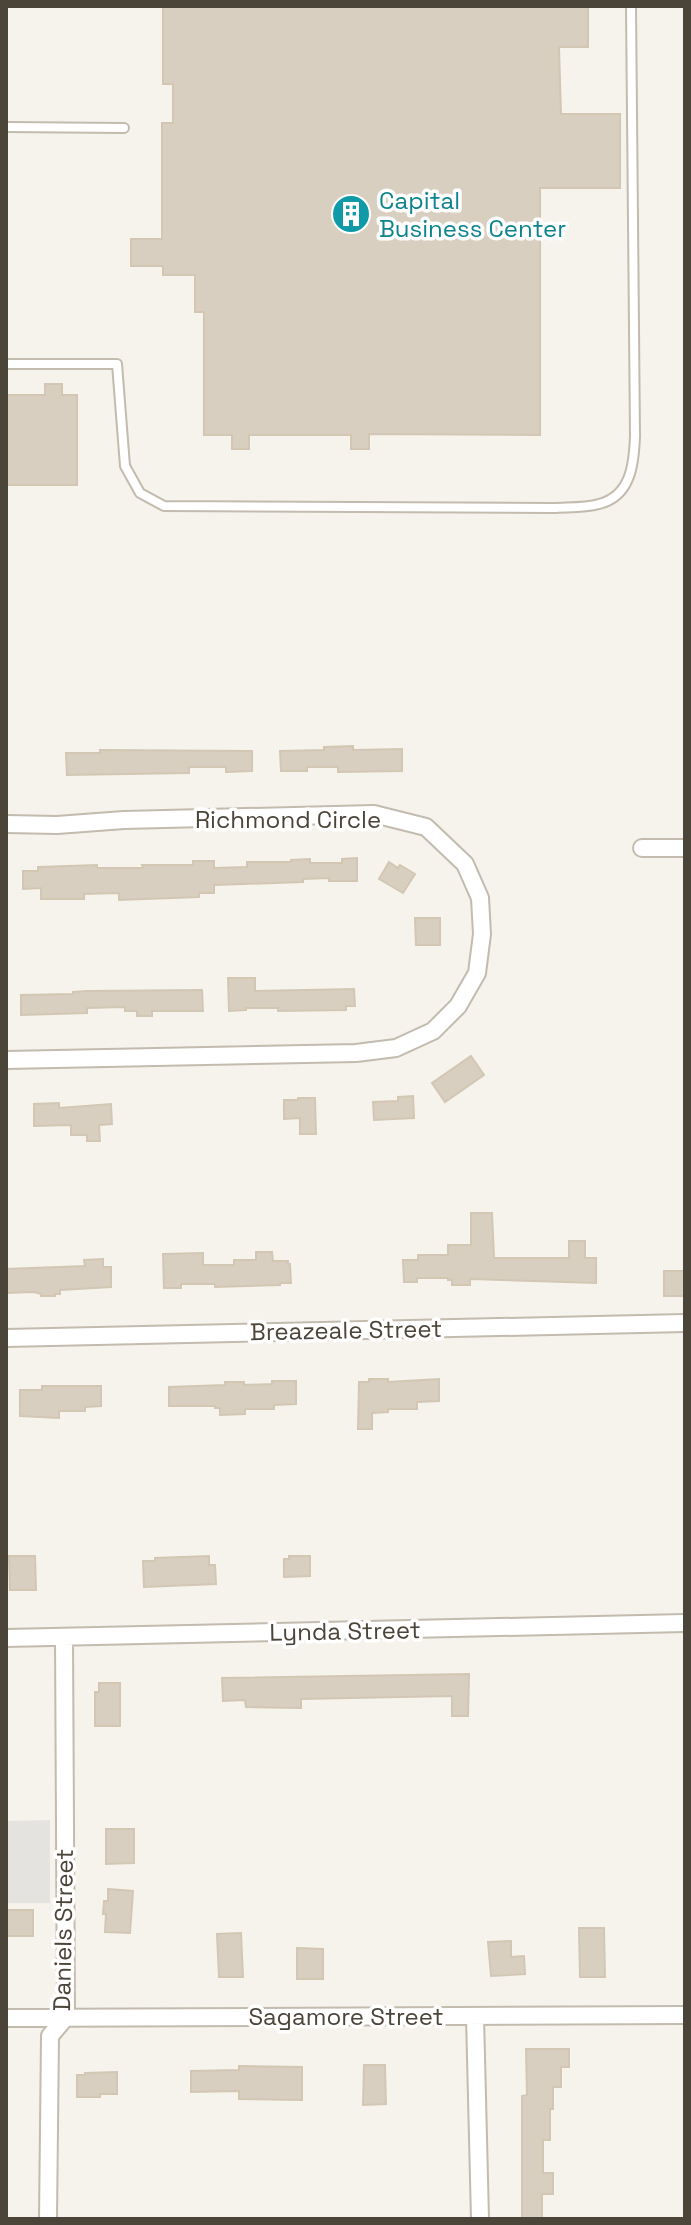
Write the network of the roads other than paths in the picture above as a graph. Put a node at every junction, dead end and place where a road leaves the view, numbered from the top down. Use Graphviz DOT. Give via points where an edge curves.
graph roads {
  1 [pos="631,6"];
  2 [pos="6,127"];
  3 [pos="124,128"];
  4 [pos="6,364"];
  5 [pos="6,824"];
  6 [pos="642,848"];
  7 [pos="685,848"];
  8 [pos="6,1060"];
  9 [pos="685,1323"];
  10 [pos="6,1338"];
  11 [pos="685,1623"];
  12 [pos="64,1637"];
  13 [pos="6,1638"];
  14 [pos="685,2015"];
  15 [pos="475,2016"];
  16 [pos="66,2017"];
  17 [pos="6,2018"];
  18 [pos="48,2219"];
  19 [pos="480,2219"];
  1 -- 4 [label="lane" via="635,436 631,476 620,493 600,504 553,508 164,506 140,493 125,466 117,364"];
  2 -- 3 [label="lane"];
  5 -- 8 [label="street, Richmond Circle" via="374,814 426,827 465,864 480,898 482,934 477,973 458,1006 433,1031 396,1048"];
  6 -- 7 [label="street"];
  9 -- 10 [label="street, Breazeale Street"];
  11 -- 12 [label="street, Lynda Street"];
  12 -- 13 [label="street, Lynda Street"];
  12 -- 16 [label="street, Daniels Street"];
  14 -- 15 [label="street, Sagamore Street"];
  15 -- 16 [label="street, Sagamore Street"];
  15 -- 19 [label="street"];
  16 -- 17 [label="street, Sagamore Street"];
  16 -- 18 [label="street, Daniels Street" via="50,2036"];
}
